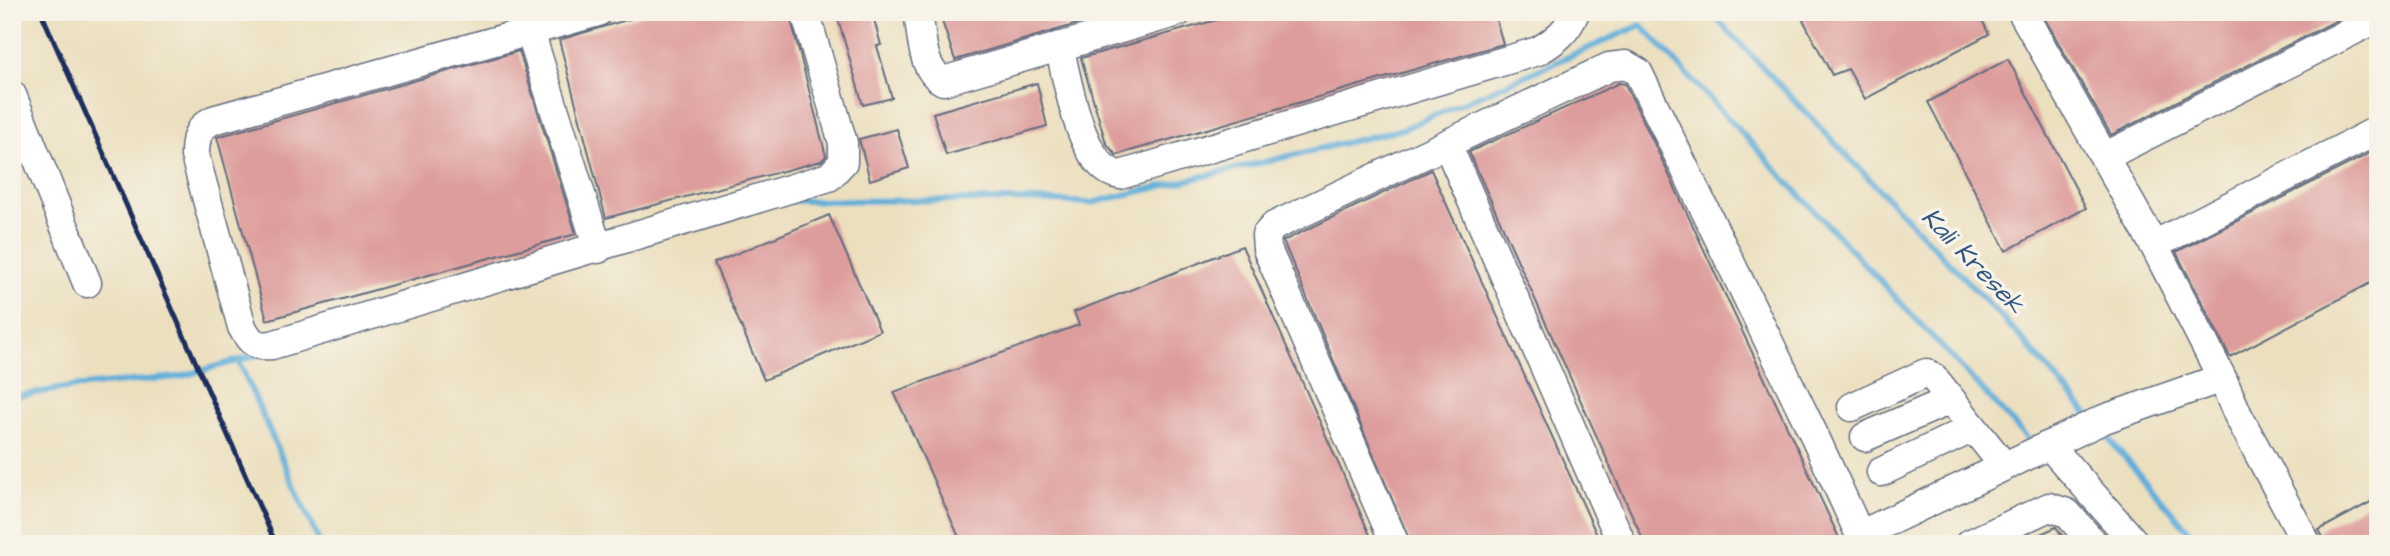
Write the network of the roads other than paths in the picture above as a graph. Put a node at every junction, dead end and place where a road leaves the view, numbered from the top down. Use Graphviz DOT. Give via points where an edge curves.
graph roads {
  1 [pos="598,12"];
  2 [pos="805,12"];
  3 [pos="918,12"];
  4 [pos="1178,12"];
  5 [pos="1575,12"];
  6 [pos="2022,12"];
  7 [pos="2378,18"];
  8 [pos="527,23"];
  9 [pos="1059,46"];
  10 [pos="12,95"];
  11 [pos="2378,131"];
  12 [pos="1447,145"];
  13 [pos="2104,157"];
  14 [pos="2154,245"];
  15 [pos="598,249"];
  16 [pos="86,283"];
  17 [pos="2222,378"];
  18 [pos="1950,400"];
  19 [pos="1852,407"];
  20 [pos="1973,428"];
  21 [pos="1865,437"];
  22 [pos="2059,440"];
  23 [pos="2004,466"];
  24 [pos="1881,472"];
  25 [pos="1862,539"];
  26 [pos="1395,544"];
  27 [pos="1622,544"];
  28 [pos="1969,544"];
  29 [pos="2094,544"];
  30 [pos="2136,544"];
  31 [pos="2307,544"];
  1 -- 8 [label="street"];
  2 -- 15 [label="street" via="844,143 843,162 836,172"];
  3 -- 9 [label="street" via="928,67 943,81"];
  4 -- 9 [label="street"];
  5 -- 9 [label="street" via="1557,40 1538,51 1121,174 1111,173 1092,155"];
  6 -- 13 [label="street"];
  7 -- 13 [label="street"];
  8 -- 15 [label="street"];
  8 -- 15 [label="street" via="213,120 201,128 195,156 242,327 259,347 272,345"];
  10 -- 16 [label="street"];
  11 -- 14 [label="street"];
  12 -- 25 [label="street" via="1609,68 1626,65 1638,72"];
  12 -- 26 [label="street" via="1274,226 1266,234 1267,248"];
  12 -- 27 [label="street"];
  13 -- 14 [label="street"];
  14 -- 17 [label="street"];
  17 -- 22 [label="street" via="2104,419"];
  17 -- 31 [label="street"];
  18 -- 19 [label="street" via="1926,373"];
  18 -- 20 [label="street"];
  18 -- 21 [label="street"];
  20 -- 23 [label="street"];
  20 -- 24 [label="street"];
  22 -- 23 [label="street"];
  22 -- 30 [label="street"];
  23 -- 25 [label="street"];
  28 -- 29 [label="street" via="2049,507 2067,513"];
}
